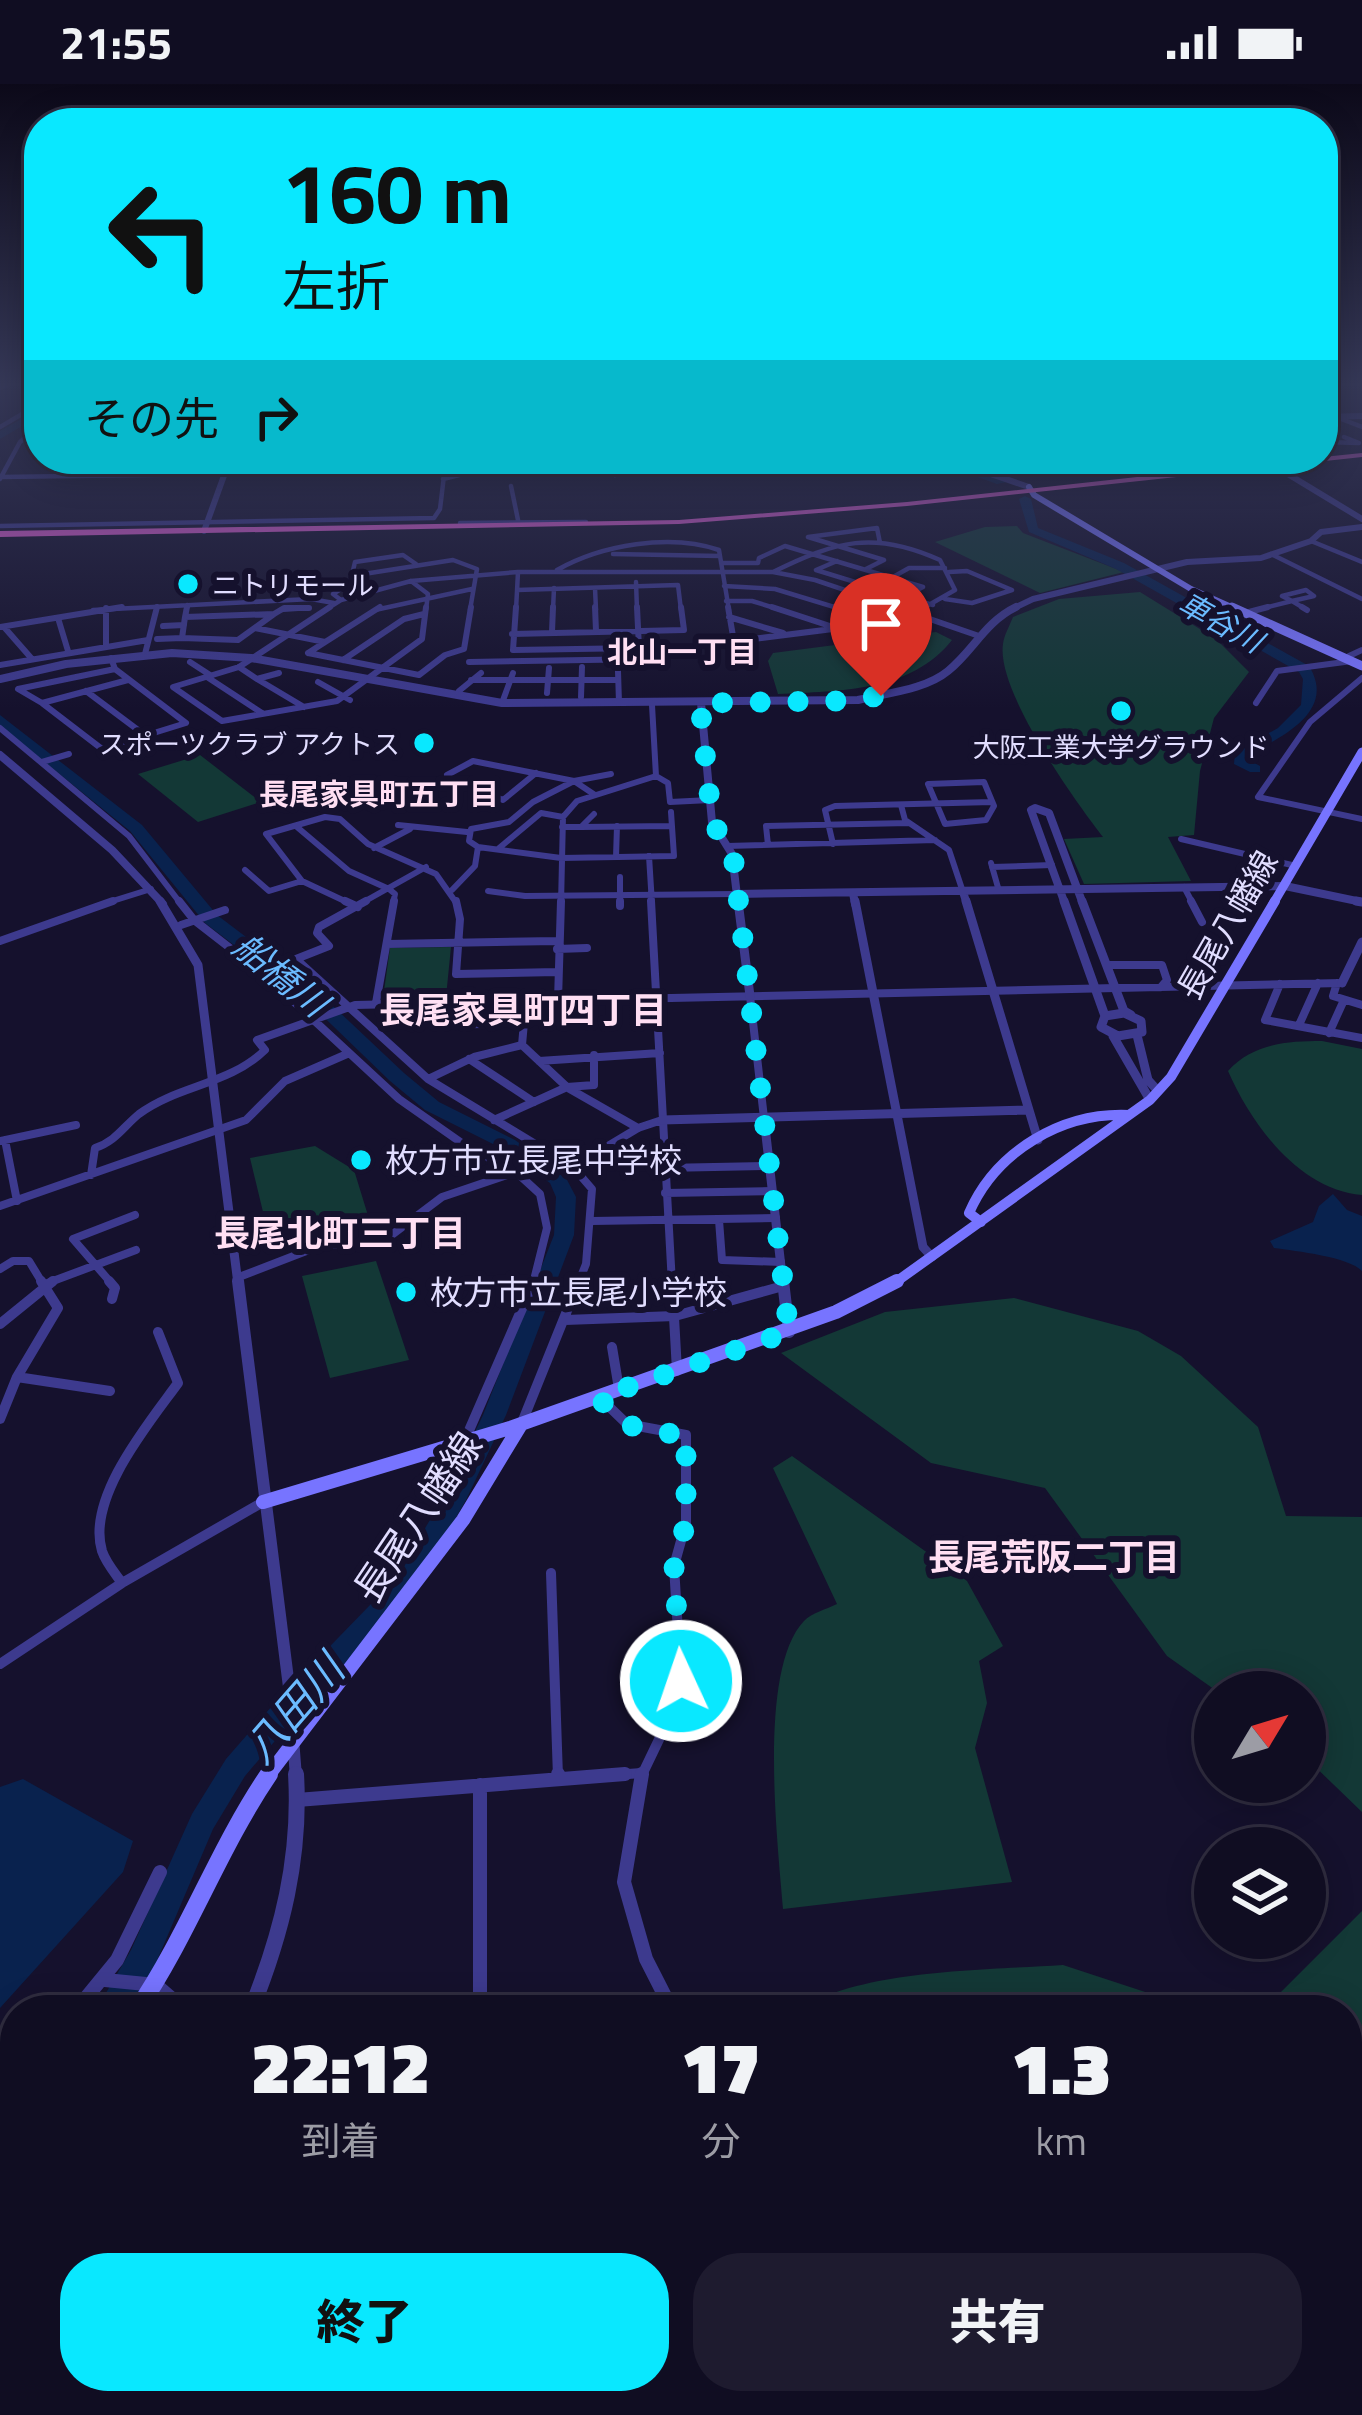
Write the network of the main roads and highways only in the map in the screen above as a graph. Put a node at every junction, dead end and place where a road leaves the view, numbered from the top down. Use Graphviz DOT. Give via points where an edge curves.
graph roads {
  1 [pos="1013,491"];
  2 [pos="1013,491"];
  3 [pos="1035,491"];
  4 [pos="205,527"];
  5 [pos="0,530"];
  6 [pos="1159,568"];
  7 [pos="1358,659"];
  8 [pos="1362,752"];
  9 [pos="1129,1115"];
  10 [pos="981,1222"];
  11 [pos="515,1426"];
  12 [pos="263,1502"];
  13 [pos="143,1995"];
  1 -- 4 [label="highway" via="586,522"];
  2 -- 4 [label="highway" via="680,522"];
  3 -- 6 [label="main road"];
  4 -- 5 [label="highway"];
  6 -- 7 [label="main road"];
  6 -- 7 [label="main road"];
  8 -- 9 [label="main road, 長尾八幡線" via="1187,1055"];
  9 -- 10 [label="main road, 長尾八幡線"];
  9 -- 10 [label="main road, 長尾八幡線" via="1103,1111 1038,1140 986,1176 969,1213"];
  10 -- 11 [label="main road, 長尾八幡線" via="889,1287 789,1332"];
  11 -- 12 [label="main road, 長尾八幡線"];
  11 -- 13 [label="main road, 長尾八幡線" via="426,1576 291,1744 240,1822"];
}
